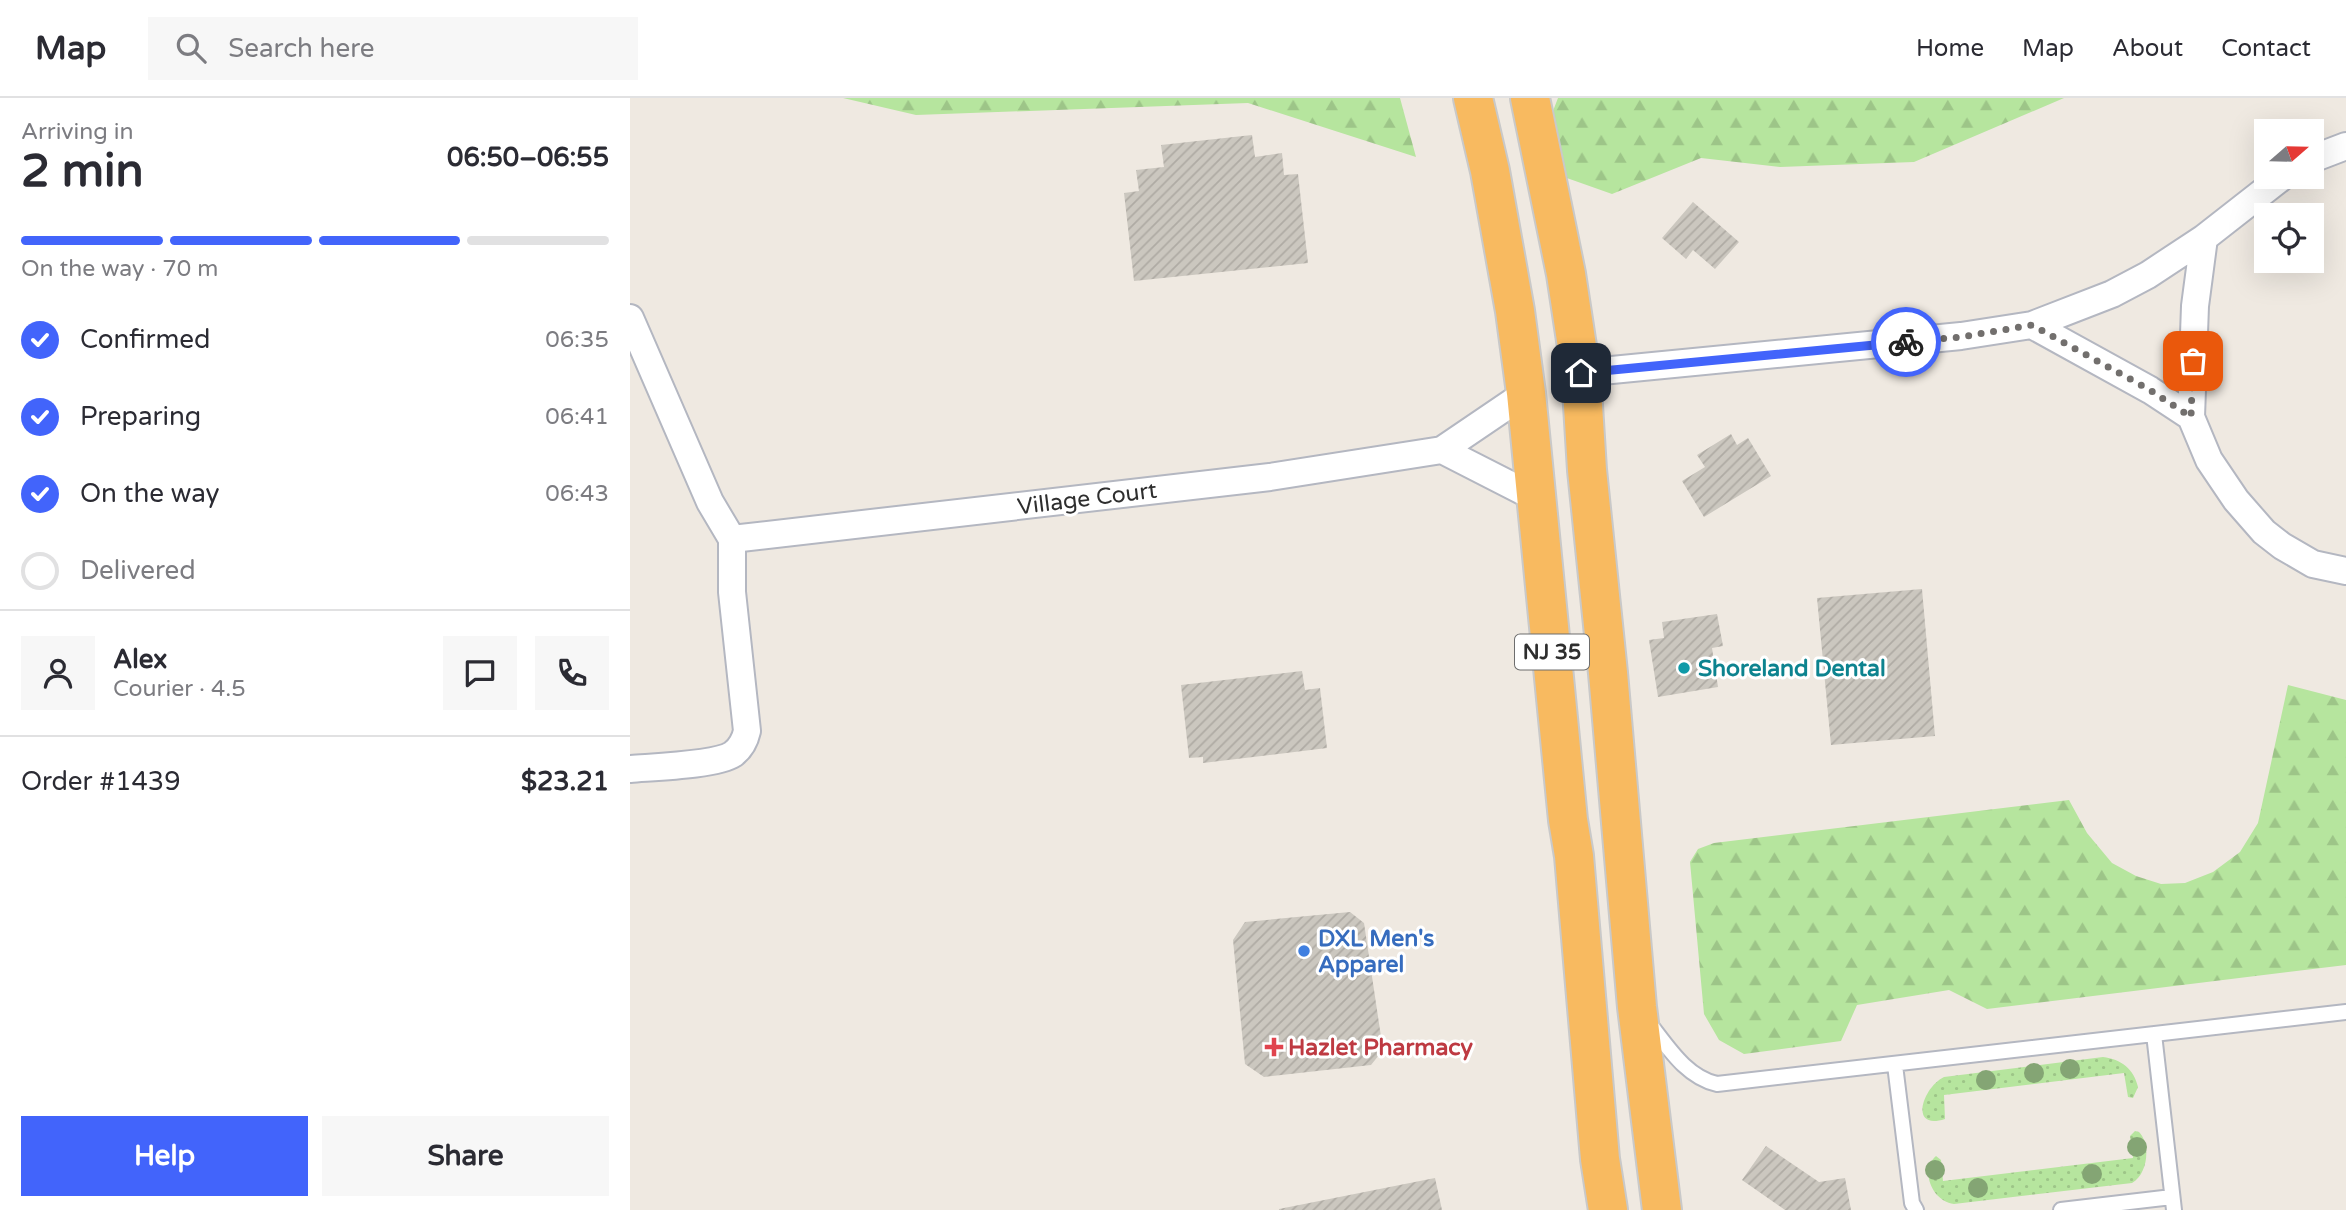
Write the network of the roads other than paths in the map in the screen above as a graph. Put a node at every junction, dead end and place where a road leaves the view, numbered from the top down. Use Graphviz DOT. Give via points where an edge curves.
graph roads {
  1 [pos="1473,98"];
  2 [pos="1530,98"];
  3 [pos="2346,146"];
  4 [pos="2324,154"];
  5 [pos="2267,189"];
  6 [pos="2204,238"];
  7 [pos="630,318"];
  8 [pos="2032,325"];
  9 [pos="1581,373"];
  10 [pos="1526,393"];
  11 [pos="2191,417"];
  12 [pos="1442,450"];
  13 [pos="1536,498"];
  14 [pos="732,539"];
  15 [pos="2346,571"];
  16 [pos="630,769"];
  17 [pos="1637,1007"];
  18 [pos="2346,1012"];
  19 [pos="2154,1034"];
  20 [pos="1895,1065"];
  21 [pos="2173,1204"];
  22 [pos="1608,1210"];
  23 [pos="1662,1210"];
  24 [pos="1916,1210"];
  25 [pos="2061,1210"];
  1 -- 10 [label="highway, NJ 35" via="1512,291"];
  2 -- 9 [label="highway, NJ 35"];
  3 -- 4 [label="street"];
  5 -- 6 [label="street"];
  6 -- 8 [label="street" via="2148,275"];
  6 -- 11 [label="street" via="2194,306"];
  7 -- 14 [label="street" via="710,502"];
  8 -- 9 [label="street" via="1961,337"];
  8 -- 11 [label="street"];
  9 -- 17 [label="highway, NJ 35"];
  10 -- 12 [label="street, Village Court"];
  10 -- 13 [label="highway, NJ 35"];
  11 -- 15 [label="street" via="2209,460 2264,532 2313,564"];
  12 -- 13 [label="street"];
  12 -- 14 [label="street, Village Court" via="1270,477"];
  13 -- 22 [label="highway, NJ 35"];
  14 -- 16 [label="street" via="732,592 747,731 744,742 732,755 714,760"];
  17 -- 20 [label="lane" via="1678,1060 1697,1076 1717,1084"];
  17 -- 23 [label="highway, NJ 35"];
  18 -- 19 [label="lane"];
  19 -- 20 [label="lane"];
  19 -- 21 [label="lane"];
  20 -- 24 [label="lane"];
  21 -- 25 [label="lane"];
}
